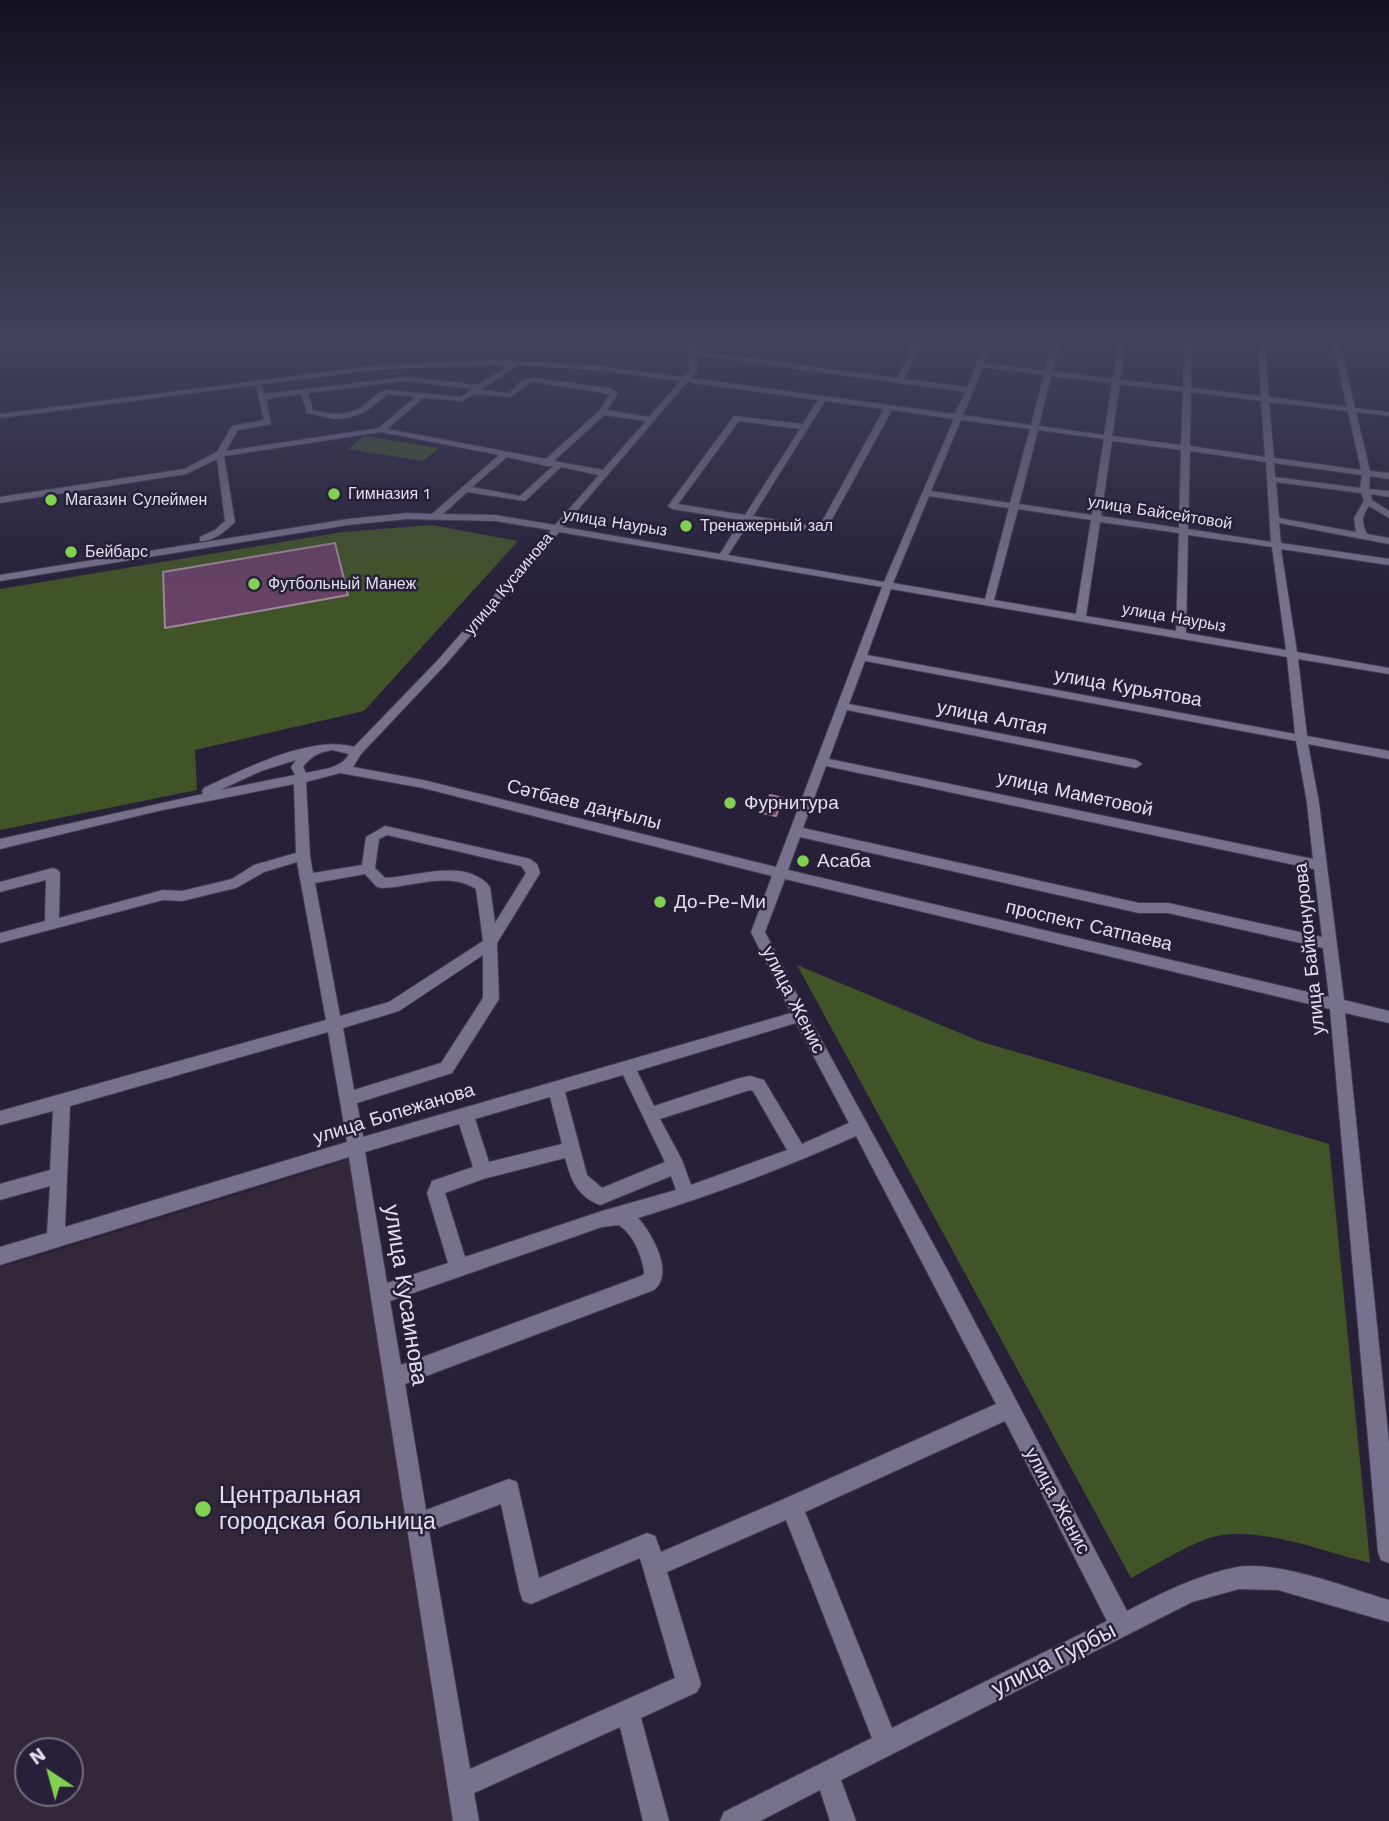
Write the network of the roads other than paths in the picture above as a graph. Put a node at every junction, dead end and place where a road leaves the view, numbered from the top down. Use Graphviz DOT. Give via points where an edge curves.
graph roads {
  1 [pos="234,429"];
  2 [pos="584,429"];
  3 [pos="641,429"];
  4 [pos="729,429"];
  5 [pos="804,429"];
  6 [pos="877,429"];
  7 [pos="953,429"];
  8 [pos="1031,429"];
  9 [pos="1047,429"];
  10 [pos="1109,429"];
  11 [pos="1186,429"];
  12 [pos="1267,429"];
  13 [pos="1356,429"];
  14 [pos="381,430"];
  15 [pos="1108,437"];
  16 [pos="1186,448"];
  17 [pos="506,453"];
  18 [pos="220,454"];
  19 [pos="1269,459"];
  20 [pos="547,463"];
  21 [pos="558,466"];
  22 [pos="604,473"];
  23 [pos="1366,473"];
  24 [pos="1389,476"];
  25 [pos="1271,479"];
  26 [pos="466,489"];
  27 [pos="1364,490"];
  28 [pos="926,494"];
  29 [pos="1389,494"];
  30 [pos="0,499"];
  31 [pos="1368,501"];
  32 [pos="1012,506"];
  33 [pos="1389,515"];
  34 [pos="435,516"];
  35 [pos="747,518"];
  36 [pos="1096,519"];
  37 [pos="1275,520"];
  38 [pos="555,529"];
  39 [pos="1183,533"];
  40 [pos="1363,536"];
  41 [pos="1389,541"];
  42 [pos="200,545"];
  43 [pos="1276,545"];
  44 [pos="723,556"];
  45 [pos="1389,562"];
  46 [pos="0,578"];
  47 [pos="888,584"];
  48 [pos="989,602"];
  49 [pos="1081,618"];
  50 [pos="1181,635"];
  51 [pos="1293,654"];
  52 [pos="861,657"];
  53 [pos="1389,671"];
  54 [pos="842,706"];
  55 [pos="385,722"];
  56 [pos="1301,738"];
  57 [pos="333,745"];
  58 [pos="311,751"];
  59 [pos="356,755"];
  60 [pos="1389,755"];
  61 [pos="822,761"];
  62 [pos="1136,764"];
  63 [pos="340,769"];
  64 [pos="378,775"];
  65 [pos="303,778"];
  66 [pos="181,802"];
  67 [pos="795,831"];
  68 [pos="0,844"];
  69 [pos="303,856"];
  70 [pos="0,857"];
  71 [pos="1320,865"];
  72 [pos="368,869"];
  73 [pos="780,873"];
  74 [pos="308,879"];
  75 [pos="0,887"];
  76 [pos="52,925"];
  77 [pos="0,938"];
  78 [pos="490,943"];
  79 [pos="1330,944"];
  80 [pos="1337,1004"];
  81 [pos="800,1016"];
  82 [pos="1389,1017"];
  83 [pos="334,1026"];
  84 [pos="627,1067"];
  85 [pos="556,1088"];
  86 [pos="348,1099"];
  87 [pos="62,1101"];
  88 [pos="465,1115"];
  89 [pos="650,1115"];
  90 [pos="0,1118"];
  91 [pos="860,1126"];
  92 [pos="356,1147"];
  93 [pos="571,1149"];
  94 [pos="798,1154"];
  95 [pos="676,1166"];
  96 [pos="483,1171"];
  97 [pos="59,1175"];
  98 [pos="0,1192"];
  99 [pos="686,1195"];
  100 [pos="618,1216"];
  101 [pos="56,1239"];
  102 [pos="0,1256"];
  103 [pos="458,1269"];
  104 [pos="380,1295"];
  105 [pos="394,1378"];
  106 [pos="1008,1409"];
  107 [pos="792,1507"];
  108 [pos="418,1524"];
  109 [pos="1389,1552"];
  110 [pos="654,1566"];
  111 [pos="1389,1611"];
  112 [pos="1122,1626"];
  113 [pos="628,1712"];
  114 [pos="886,1744"];
  115 [pos="827,1774"];
  116 [pos="461,1786"];
  117 [pos="466,1821"];
  118 [pos="656,1821"];
  119 [pos="733,1821"];
  120 [pos="843,1821"];
  1 -- 18 [label="street"];
  2 -- 20 [label="street"];
  3 -- 22 [label="street, улица Кусаинова"];
  4 -- 35 [label="street" via="672,504"];
  5 -- 35 [label="street"];
  6 -- 35 [label="street" via="822,530"];
  7 -- 28 [label="street, улица Женис"];
  8 -- 32 [label="street"];
  9 -- 15 [label="street"];
  10 -- 15 [label="street"];
  11 -- 16 [label="street"];
  12 -- 19 [label="street, улица Байконурова"];
  13 -- 23 [label="street"];
  14 -- 17 [label="street"];
  14 -- 18 [label="street"];
  15 -- 16 [label="street"];
  15 -- 36 [label="street"];
  16 -- 19 [label="street"];
  16 -- 39 [label="street"];
  17 -- 20 [label="street"];
  17 -- 26 [label="street"];
  18 -- 30 [label="street" via="186,471"];
  18 -- 42 [label="street" via="230,522 203,538"];
  19 -- 23 [label="street"];
  19 -- 25 [label="street, улица Байконурова"];
  20 -- 21 [label="street"];
  21 -- 22 [label="street"];
  21 -- 26 [label="street" via="522,499"];
  22 -- 38 [label="street, улица Кусаинова"];
  23 -- 24 [label="street"];
  23 -- 27 [label="street"];
  25 -- 27 [label="street"];
  25 -- 37 [label="street, улица Байконурова"];
  26 -- 34 [label="street"];
  27 -- 29 [label="street"];
  27 -- 31 [label="street"];
  28 -- 32 [label="street, улица Байсейтовой"];
  28 -- 47 [label="street, улица Женис"];
  31 -- 33 [label="street"];
  31 -- 40 [label="street" via="1357,520"];
  32 -- 36 [label="street, улица Байсейтовой"];
  32 -- 48 [label="street"];
  34 -- 38 [label="street, улица Наурыз" via="495,518"];
  34 -- 42 [label="street, улица Наурыз" via="348,522"];
  35 -- 44 [label="street"];
  36 -- 39 [label="street, улица Байсейтовой"];
  36 -- 49 [label="street"];
  37 -- 40 [label="street"];
  37 -- 43 [label="street, улица Байконурова"];
  38 -- 44 [label="street, улица Наурыз"];
  38 -- 55 [label="street, улица Кусаинова"];
  39 -- 43 [label="street, улица Байсейтовой"];
  39 -- 50 [label="street"];
  40 -- 41 [label="street"];
  42 -- 46 [label="street, улица Наурыз"];
  43 -- 45 [label="street, улица Байсейтовой"];
  43 -- 51 [label="street, улица Байконурова"];
  44 -- 47 [label="street, улица Наурыз"];
  47 -- 48 [label="street, улица Наурыз"];
  47 -- 52 [label="street, улица Женис"];
  48 -- 49 [label="street, улица Наурыз"];
  49 -- 50 [label="street, улица Наурыз"];
  50 -- 51 [label="street, улица Наурыз"];
  51 -- 53 [label="street, улица Наурыз"];
  51 -- 56 [label="street, улица Байконурова"];
  52 -- 54 [label="street, улица Женис"];
  52 -- 56 [label="street, улица Курьятова"];
  54 -- 61 [label="street, улица Женис"];
  54 -- 62 [label="street, улица Алтая"];
  55 -- 57 [label="street"];
  55 -- 59 [label="street, улица Кусаинова"];
  56 -- 60 [label="street, улица Курьятова"];
  56 -- 71 [label="street, улица Байконурова"];
  57 -- 58 [label="street"];
  57 -- 59 [label="street"];
  58 -- 65 [label="street" via="298,767"];
  58 -- 66 [label="street" via="257,768"];
  59 -- 63 [label="street"];
  59 -- 64 [label="street" via="360,764"];
  61 -- 67 [label="street, улица Женис"];
  61 -- 71 [label="street, улица Маметовой"];
  63 -- 64 [label="street"];
  63 -- 65 [label="street"];
  64 -- 73 [label="street, Сәтбаев даңғылы"];
  65 -- 66 [label="street"];
  65 -- 69 [label="street, улица Кусаинова"];
  66 -- 68 [label="street"];
  67 -- 73 [label="street, улица Женис"];
  67 -- 79 [label="street" via="1139,908 1168,908"];
  68 -- 70 [label="street"];
  69 -- 74 [label="street, улица Кусаинова"];
  69 -- 76 [label="street" via="258,868 236,883 182,896 163,895"];
  71 -- 79 [label="street, улица Байконурова"];
  72 -- 74 [label="street"];
  72 -- 78 [label="street" via="382,883 448,874 477,881 483,887"];
  72 -- 78 [label="street" via="373,837 386,830 526,862 533,873"];
  73 -- 80 [label="street, проспект Сатпаева"];
  73 -- 81 [label="street, улица Женис" via="758,932"];
  74 -- 83 [label="street, улица Кусаинова"];
  75 -- 76 [label="street" via="53,873"];
  76 -- 77 [label="street"];
  78 -- 83 [label="street" via="394,1007"];
  78 -- 86 [label="street" via="491,999 446,1068"];
  79 -- 80 [label="street, улица Байконурова"];
  80 -- 82 [label="street, проспект Сатпаева"];
  80 -- 109 [label="street, улица Байконурова"];
  81 -- 84 [label="street, улица Бопежанова"];
  81 -- 91 [label="street, улица Женис"];
  83 -- 86 [label="street, улица Кусаинова"];
  83 -- 87 [label="street"];
  84 -- 85 [label="street, улица Бопежанова"];
  84 -- 89 [label="street"];
  85 -- 88 [label="street, улица Бопежанова"];
  85 -- 93 [label="street"];
  86 -- 92 [label="street, улица Кусаинова"];
  87 -- 90 [label="street"];
  87 -- 97 [label="street"];
  88 -- 92 [label="street, улица Бопежанова"];
  88 -- 96 [label="street"];
  89 -- 94 [label="street" via="740,1085 758,1085"];
  89 -- 95 [label="street"];
  91 -- 94 [label="street"];
  91 -- 106 [label="street, улица Женис"];
  92 -- 101 [label="street, улица Бопежанова"];
  92 -- 104 [label="street, улица Кусаинова"];
  93 -- 95 [label="street" via="579,1179 600,1197"];
  93 -- 96 [label="street"];
  94 -- 99 [label="street"];
  95 -- 99 [label="street"];
  96 -- 103 [label="street" via="443,1183 436,1193"];
  97 -- 98 [label="street"];
  97 -- 101 [label="street"];
  99 -- 100 [label="street"];
  100 -- 103 [label="street"];
  100 -- 105 [label="street" via="640,1234 654,1278"];
  101 -- 102 [label="street, улица Бопежанова"];
  103 -- 104 [label="street"];
  104 -- 105 [label="street, улица Кусаинова"];
  105 -- 108 [label="street, улица Кусаинова"];
  106 -- 107 [label="street"];
  106 -- 112 [label="street, улица Женис"];
  107 -- 110 [label="street"];
  107 -- 114 [label="street"];
  108 -- 110 [label="street" via="509,1490 531,1593 647,1544"];
  108 -- 116 [label="street, улица Кусаинова"];
  110 -- 113 [label="street" via="689,1684"];
  111 -- 112 [label="street, улица Гурбы" via="1278,1578 1239,1578 1189,1592"];
  112 -- 114 [label="street, улица Гурбы"];
  113 -- 116 [label="street"];
  113 -- 118 [label="street"];
  114 -- 115 [label="street, улица Гурбы"];
  115 -- 119 [label="street, улица Гурбы"];
  115 -- 120 [label="street"];
  116 -- 117 [label="street, улица Кусаинова"];
}
